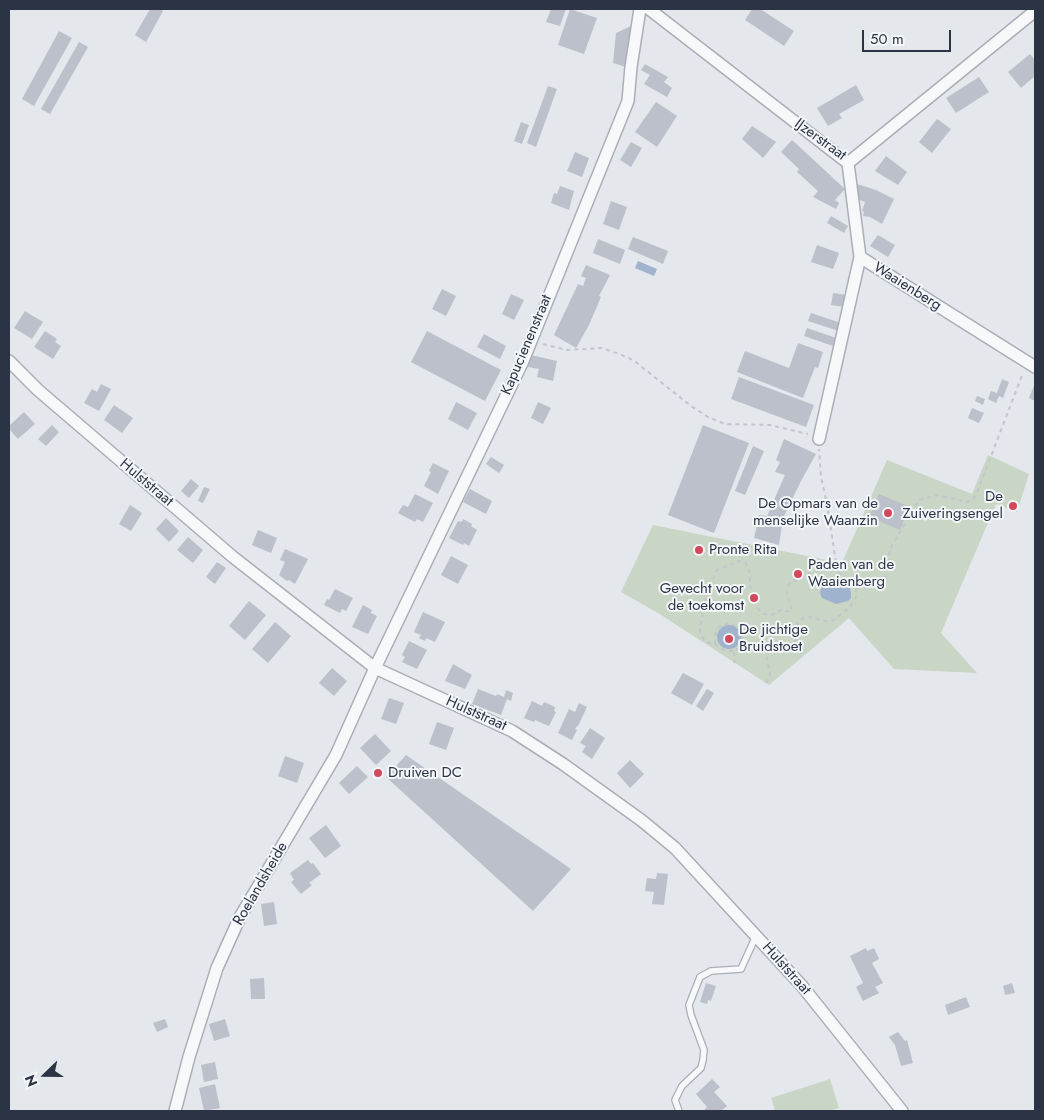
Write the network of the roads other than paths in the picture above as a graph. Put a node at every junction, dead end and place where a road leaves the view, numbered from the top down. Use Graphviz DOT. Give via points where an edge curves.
graph roads {
  1 [pos="640,9"];
  2 [pos="649,9"];
  3 [pos="1035,11"];
  4 [pos="848,163"];
  5 [pos="860,257"];
  6 [pos="9,361"];
  7 [pos="1031,364"];
  8 [pos="819,439"];
  9 [pos="375,668"];
  10 [pos="756,936"];
  11 [pos="175,1111"];
  12 [pos="679,1111"];
  13 [pos="902,1111"];
  1 -- 9 [label="street, Kapucienenstraat" via="628,101 523,361"];
  2 -- 4 [label="street, IJzerstraat"];
  3 -- 4 [label="street, IJzerstraat"];
  4 -- 5 [label="street, Waaienberg"];
  5 -- 7 [label="street, Waaienberg"];
  5 -- 8 [label="street"];
  6 -- 9 [label="street, Hulststraat" via="38,390 225,550"];
  9 -- 10 [label="street, Hulststraat" via="512,731 563,764 675,848"];
  9 -- 11 [label="street, Roelandsheide" via="336,755 240,917 217,968"];
  10 -- 12 [label="lane" via="741,969 712,971 700,977 689,1005 704,1050 703,1060 701,1068 682,1086 675,1100"];
  10 -- 13 [label="street, Hulststraat" via="802,986"];
}
